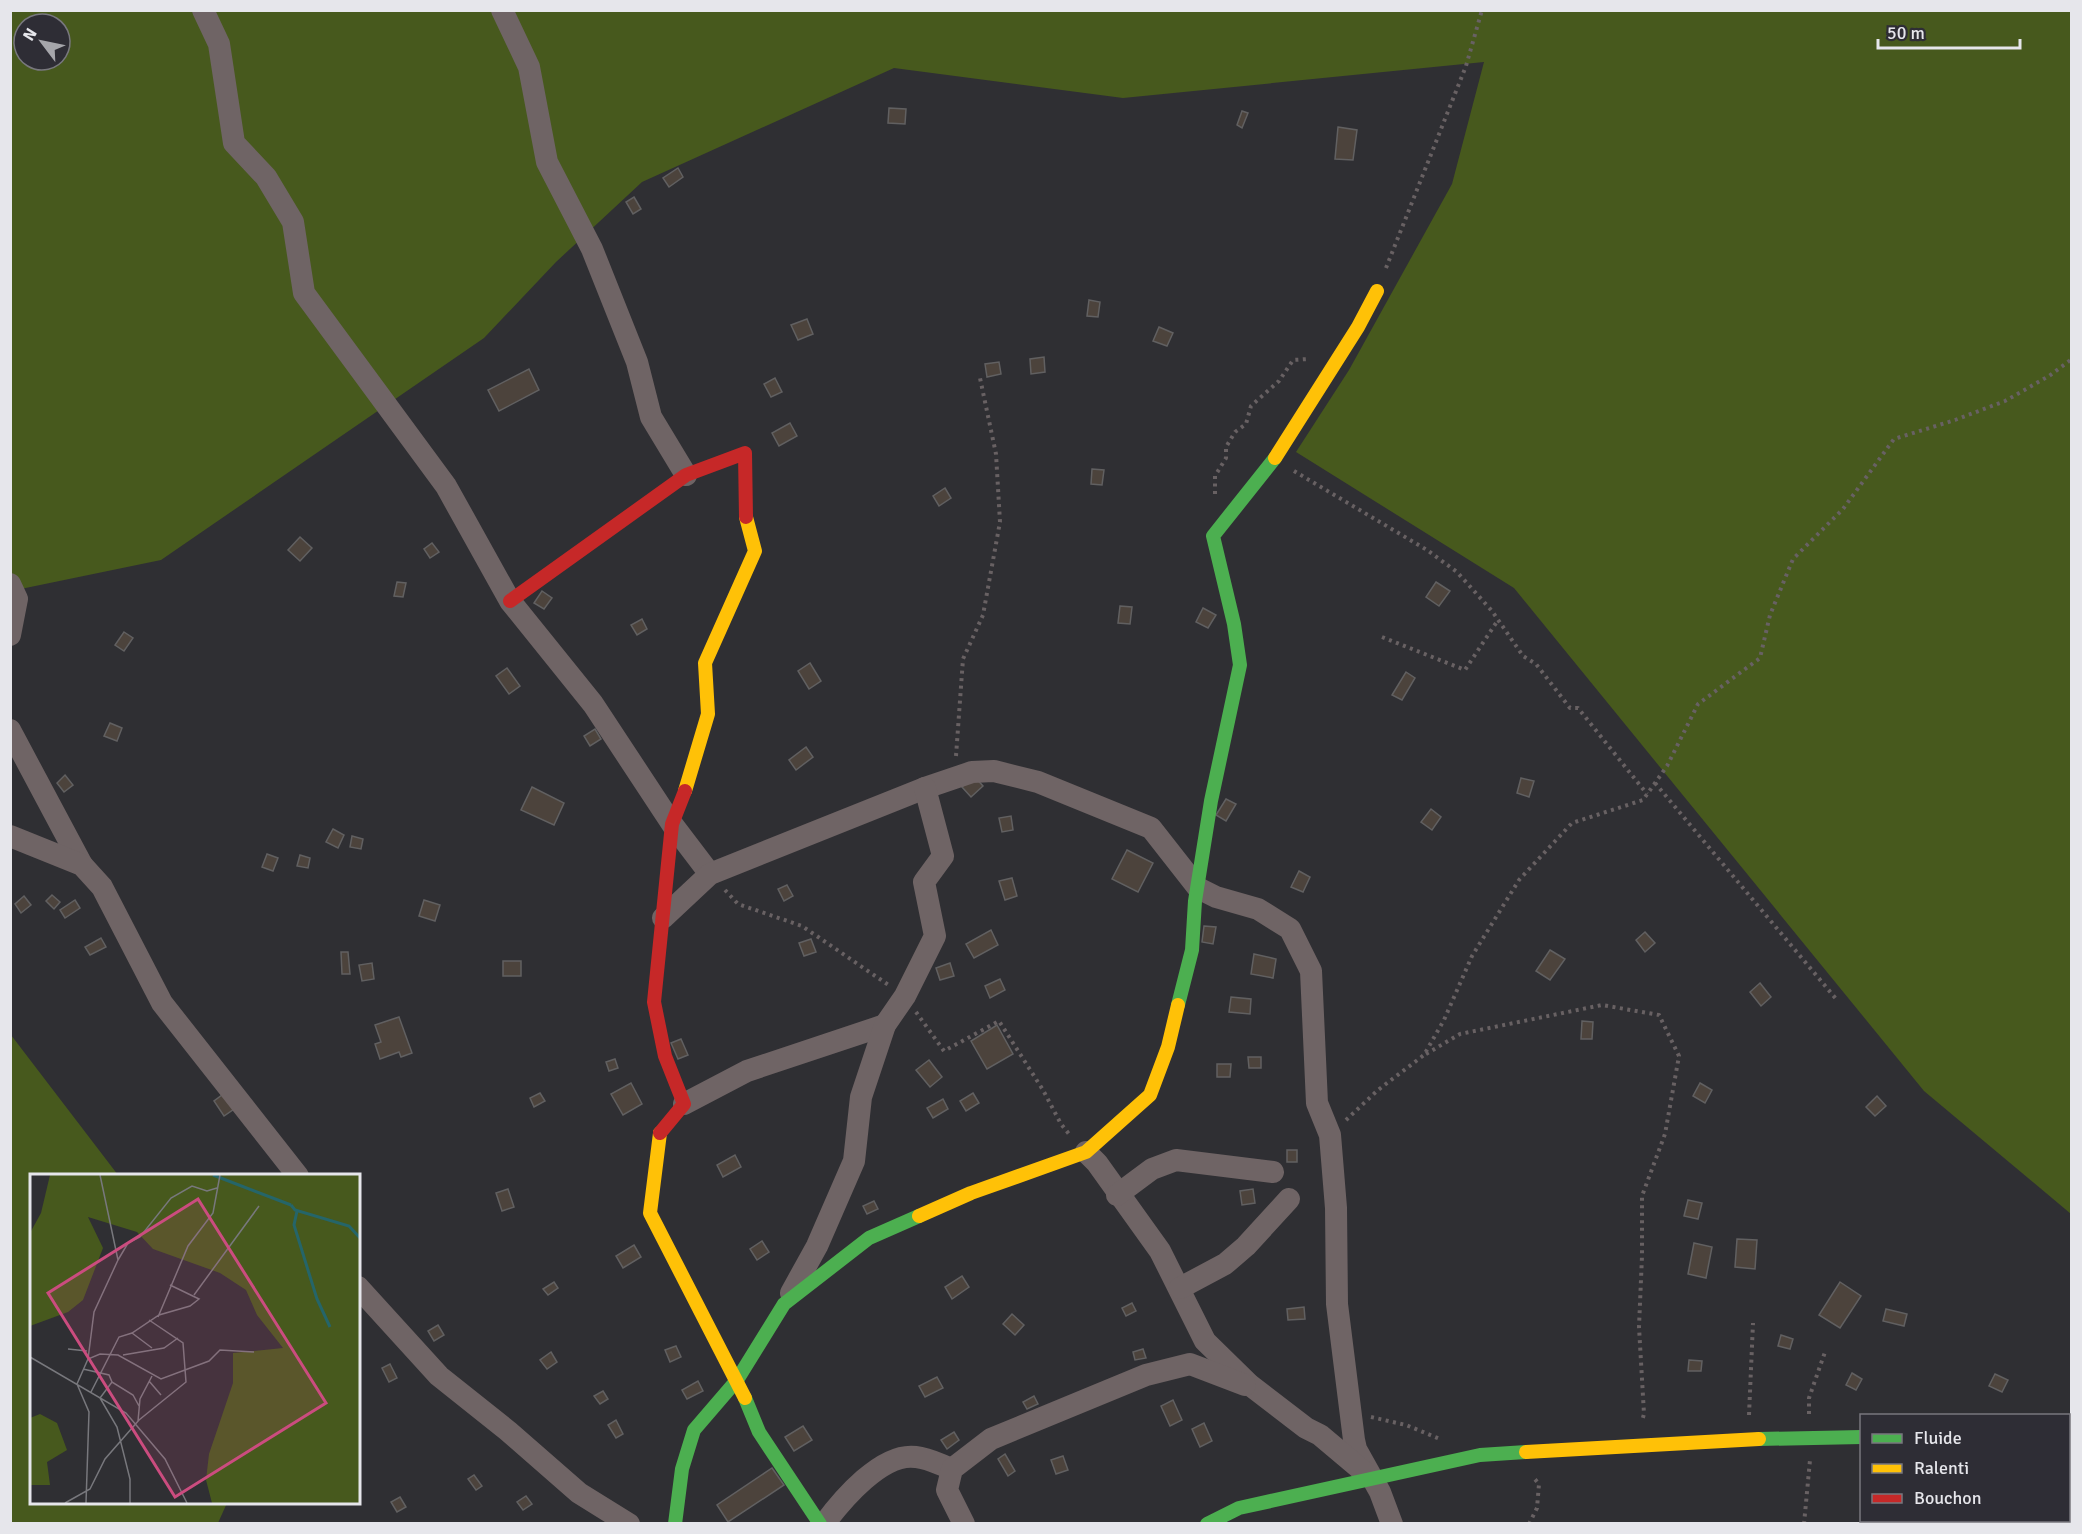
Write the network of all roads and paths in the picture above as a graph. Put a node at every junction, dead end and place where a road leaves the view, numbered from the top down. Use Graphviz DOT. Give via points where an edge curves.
graph roads {
  1 [pos="203,10"];
  2 [pos="502,10"];
  3 [pos="1482,10"];
  4 [pos="1377,291"];
  5 [pos="1315,358"];
  6 [pos="2072,359"];
  7 [pos="980,378"];
  8 [pos="1278,454"];
  9 [pos="686,475"];
  10 [pos="1219,528"];
  11 [pos="10,584"];
  12 [pos="510,601"];
  13 [pos="1498,620"];
  14 [pos="10,635"];
  15 [pos="1382,637"];
  16 [pos="10,729"];
  17 [pos="955,777"];
  18 [pos="1655,783"];
  19 [pos="925,788"];
  20 [pos="1647,794"];
  21 [pos="672,824"];
  22 [pos="10,836"];
  23 [pos="82,865"];
  24 [pos="710,874"];
  25 [pos="1198,888"];
  26 [pos="663,918"];
  27 [pos="1837,1000"];
  28 [pos="885,1025"];
  29 [pos="1424,1055"];
  30 [pos="684,1104"];
  31 [pos="1330,1135"];
  32 [pos="1086,1152"];
  33 [pos="1273,1172"];
  34 [pos="296,1174"];
  35 [pos="1117,1195"];
  36 [pos="1289,1199"];
  37 [pos="1180,1287"];
  38 [pos="360,1289"];
  39 [pos="784,1304"];
  40 [pos="1753,1323"];
  41 [pos="737,1380"];
  42 [pos="1250,1385"];
  43 [pos="1352,1413"];
  44 [pos="1860,1437"];
  45 [pos="1755,1439"];
  46 [pos="1448,1442"];
  47 [pos="1636,1445"];
  48 [pos="1518,1453"];
  49 [pos="952,1469"];
  50 [pos="1372,1479"];
  51 [pos="604,1518"];
  52 [pos="629,1524"];
  53 [pos="675,1524"];
  54 [pos="822,1524"];
  55 [pos="964,1524"];
  56 [pos="1207,1524"];
  57 [pos="1392,1524"];
  58 [pos="1529,1524"];
  1 -- 12 [label="street" via="219,44 234,143 266,177 293,222 304,293 446,486"];
  2 -- 9 [label="street" via="529,67 547,162 592,249 637,362 651,417"];
  3 -- 4 [label="path" via="1466,66"];
  4 -- 8 [label="street"];
  5 -- 10 [label="path" via="1293,360 1280,381 1251,406 1246,424 1235,432 1226,447 1226,458 1215,476 1214,494 1218,500 1214,522"];
  6 -- 18 [label="path" via="2005,401 1894,440 1843,509 1793,559 1770,615 1760,658 1698,704"];
  7 -- 17 [label="path" via="996,454 1000,522 983,615 963,659"];
  8 -- 10 [label="street"];
  8 -- 13 [label="path" via="1285,465 1458,572"];
  9 -- 12 [label="street"];
  9 -- 21 [label="street" via="745,453 746,516 754,551 705,663 708,714"];
  10 -- 25 [label="street" via="1213,536 1240,665 1210,801"];
  11 -- 14 [label="street" via="17,599"];
  12 -- 21 [label="street" via="593,704"];
  13 -- 15 [label="path" via="1465,670"];
  13 -- 20 [label="path" via="1523,656 1536,664 1563,702 1578,708"];
  16 -- 23 [label="street"];
  17 -- 19 [label="street"];
  17 -- 25 [label="street" via="972,771 994,771 1038,782 1151,828"];
  18 -- 20 [label="path"];
  18 -- 27 [label="path"];
  19 -- 24 [label="street"];
  19 -- 28 [label="street" via="944,856 924,882 935,936 905,996"];
  20 -- 29 [label="path" via="1643,800 1572,823 1519,880 1472,956"];
  21 -- 24 [label="street"];
  21 -- 26 [label="street"];
  22 -- 23 [label="street"];
  23 -- 34 [label="street" via="102,887 162,1003"];
  24 -- 26 [label="street"];
  25 -- 31 [label="street" via="1258,909 1290,929 1311,971 1317,1103"];
  25 -- 32 [label="street" via="1192,950 1168,1047 1150,1095"];
  26 -- 30 [label="street" via="654,1002 665,1056"];
  28 -- 30 [label="street" via="747,1071"];
  28 -- 39 [label="street" via="861,1097 854,1161 817,1246"];
  29 -- 31 [label="path" via="1378,1090"];
  29 -- 47 [label="path" via="1460,1034 1602,1005 1659,1016 1679,1056 1665,1134 1642,1196 1639,1328 1644,1414"];
  30 -- 41 [label="street" via="660,1132 650,1213"];
  31 -- 43 [label="street" via="1337,1304"];
  32 -- 35 [label="street"];
  32 -- 39 [label="street" via="971,1193 868,1238"];
  33 -- 35 [label="street" via="1176,1160 1152,1169"];
  35 -- 37 [label="street" via="1160,1251"];
  36 -- 37 [label="street" via="1225,1264"];
  37 -- 42 [label="street" via="1205,1341"];
  38 -- 51 [label="street" via="439,1376 508,1431"];
  39 -- 41 [label="street"];
  40 -- 45 [label="path" via="1749,1424"];
  41 -- 53 [label="street" via="694,1430 682,1469"];
  41 -- 54 [label="street" via="759,1432"];
  42 -- 49 [label="street" via="1190,1364 1146,1376 991,1439"];
  42 -- 50 [label="street" via="1320,1435"];
  43 -- 46 [label="path" via="1406,1425"];
  43 -- 50 [label="street" via="1356,1449"];
  44 -- 45 [label="street"];
  45 -- 47 [label="street"];
  47 -- 48 [label="street"];
  48 -- 50 [label="street" via="1480,1455"];
  48 -- 58 [label="path" via="1539,1485 1537,1508"];
  49 -- 54 [label="street" via="915,1456 889,1461 845,1496"];
  49 -- 55 [label="street" via="947,1490"];
  50 -- 56 [label="street" via="1239,1508"];
  50 -- 57 [label="street"];
  51 -- 52 [label="street"];
}
